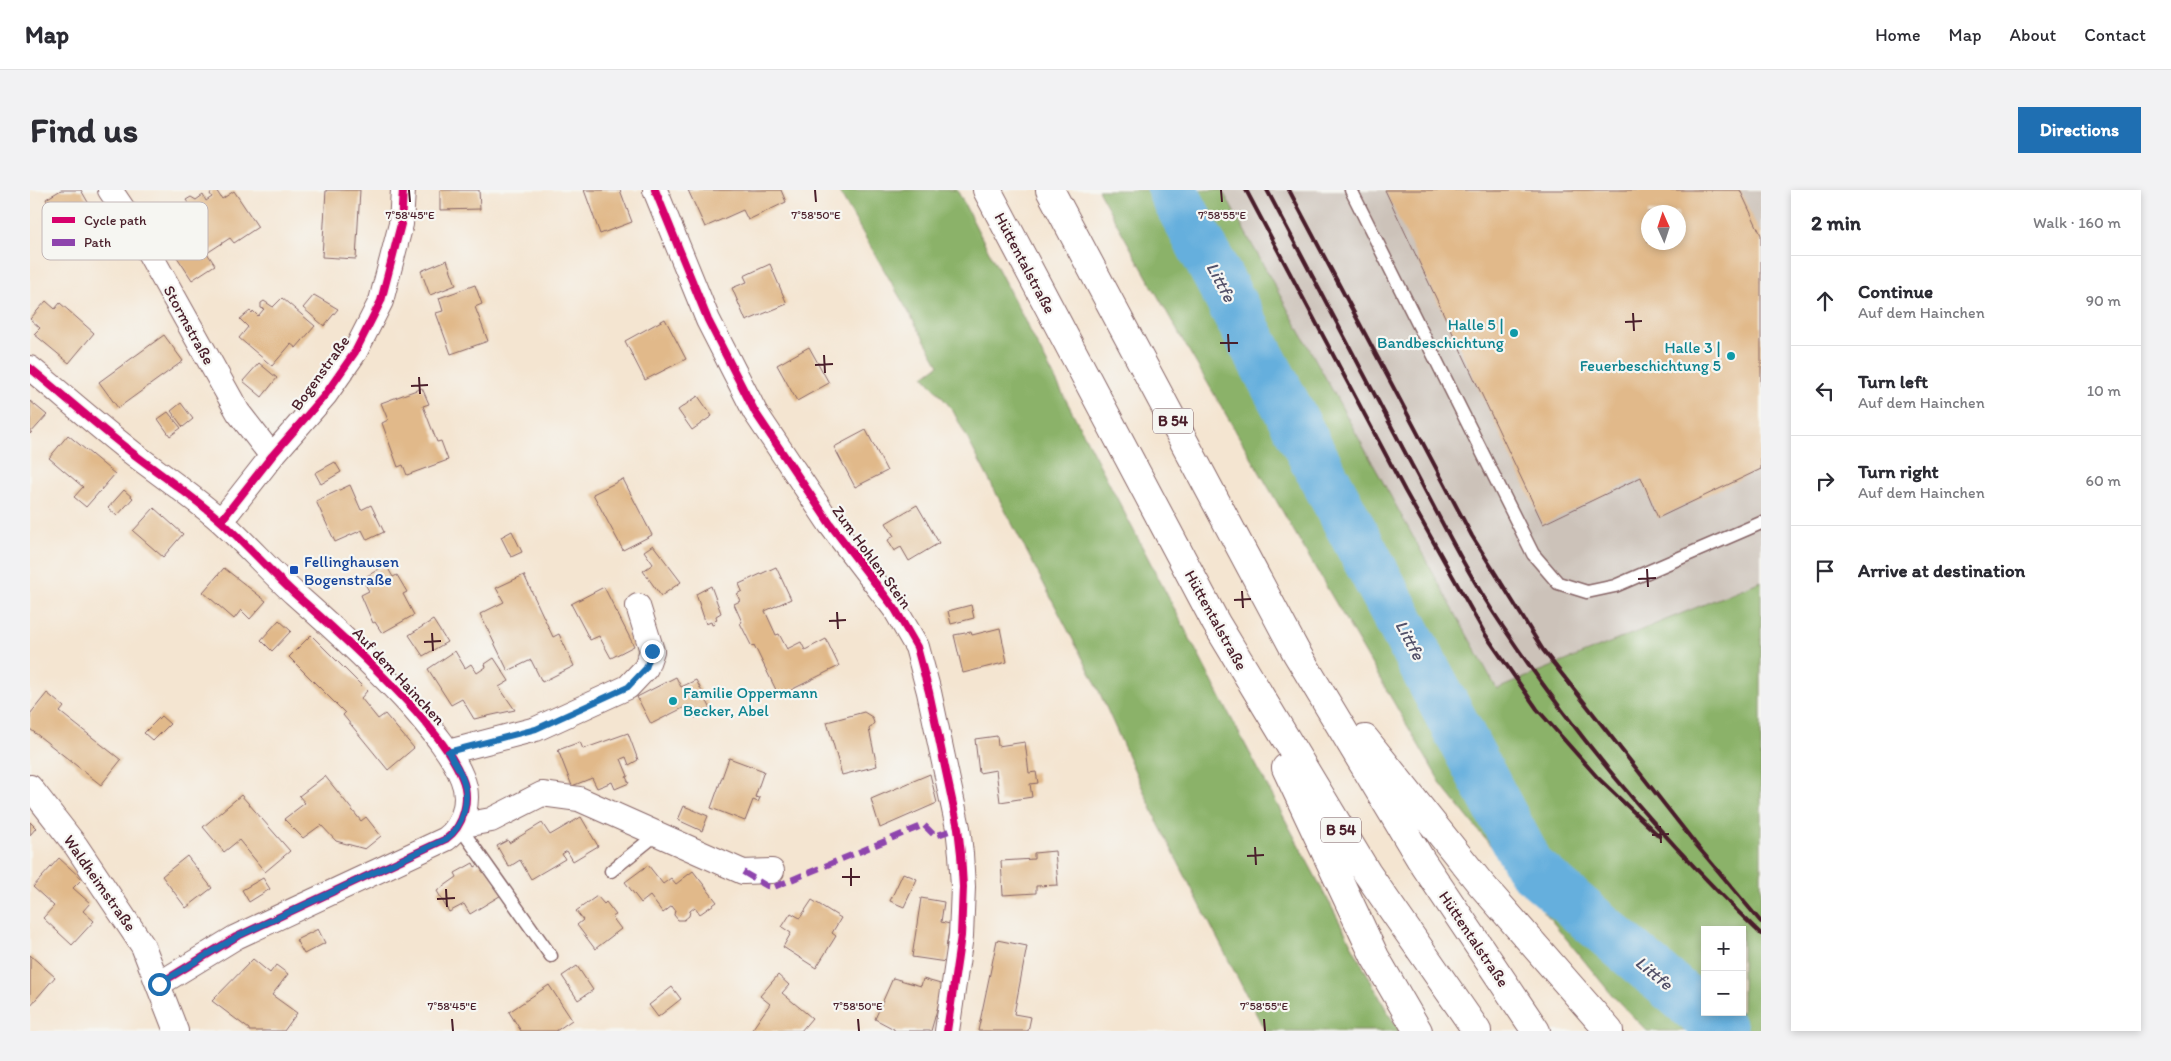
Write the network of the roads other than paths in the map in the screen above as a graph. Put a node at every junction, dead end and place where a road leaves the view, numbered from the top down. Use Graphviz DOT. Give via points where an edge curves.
graph roads {
  1 [pos="110,190"];
  2 [pos="403,190"];
  3 [pos="655,190"];
  4 [pos="987,190"];
  5 [pos="1050,190"];
  6 [pos="1351,190"];
  7 [pos="118,202"];
  8 [pos="153,260"];
  9 [pos="30,368"];
  10 [pos="272,456"];
  11 [pos="221,521"];
  12 [pos="1761,523"];
  13 [pos="638,606"];
  14 [pos="1216,623"];
  15 [pos="1296,652"];
  16 [pos="448,752"];
  17 [pos="30,787"];
  18 [pos="459,826"];
  19 [pos="657,834"];
  20 [pos="611,871"];
  21 [pos="772,871"];
  22 [pos="551,956"];
  23 [pos="159,984"];
  24 [pos="176,1031"];
  25 [pos="948,1031"];
  26 [pos="1418,1031"];
  27 [pos="1477,1031"];
  28 [pos="1536,1031"];
  29 [pos="1609,1031"];
  1 -- 7 [label="street, Stormstraße"];
  2 -- 10 [label="street, Bogenstraße" via="401,224 381,301 350,359 325,395"];
  3 -- 25 [label="street, Zum Hohlen Stein" via="708,320 755,412 830,524 895,609 917,647 961,854 961,936"];
  4 -- 14 [label="highway, Hüttentalstraße / B 54"];
  5 -- 15 [label="highway, Hüttentalstraße / B 54"];
  6 -- 12 [label="lane" via="1533,554 1558,583 1587,592 1615,586"];
  8 -- 10 [label="street, Stormstraße" via="238,412"];
  9 -- 11 [label="street, Auf dem Hainchen"];
  10 -- 11 [label="street, Bogenstraße"];
  11 -- 16 [label="street, Auf dem Hainchen" via="384,676"];
  13 -- 16 [label="street" via="652,651 646,668 628,687 536,729"];
  14 -- 26 [label="highway" via="1375,957"];
  14 -- 27 [label="highway, Hüttentalstraße / B 54" via="1367,873"];
  15 -- 28 [label="highway, Hüttentalstraße / B 54" via="1421,860"];
  15 -- 29 [label="highway" via="1480,883"];
  16 -- 18 [label="street, Auf dem Hainchen" via="464,783 465,800"];
  17 -- 23 [label="street, Waldheimstraße" via="76,846 143,946"];
  18 -- 19 [label="street" via="491,820 542,794 579,799"];
  18 -- 22 [label="lane"];
  18 -- 23 [label="street" via="446,839 236,937"];
  19 -- 20 [label="lane"];
  19 -- 21 [label="street" via="743,872"];
  23 -- 24 [label="street"];
}
